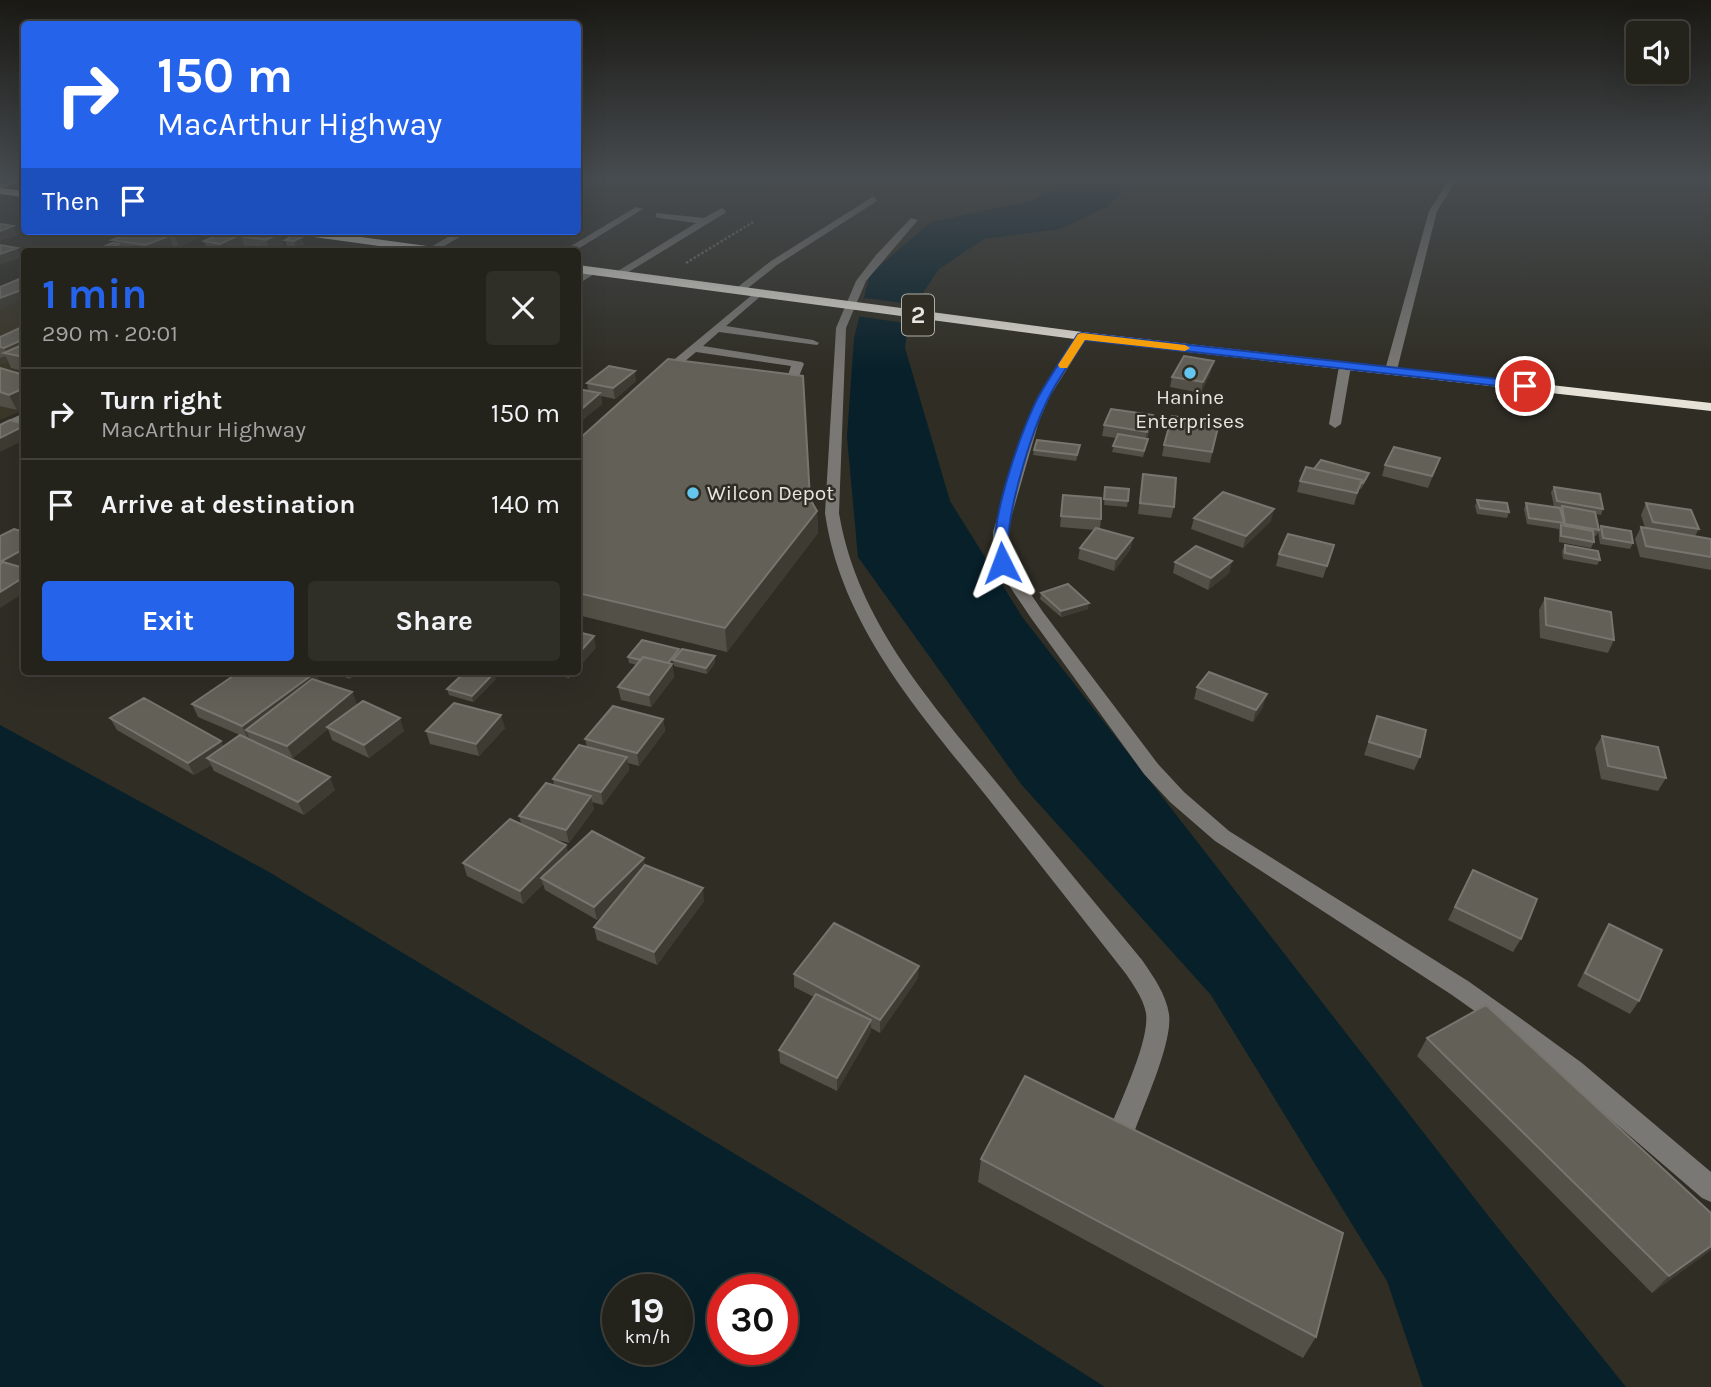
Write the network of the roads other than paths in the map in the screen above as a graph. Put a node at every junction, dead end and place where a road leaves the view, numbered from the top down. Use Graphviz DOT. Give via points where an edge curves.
graph roads {
  1 [pos="383,243"];
  2 [pos="669,243"];
  3 [pos="806,243"];
  4 [pos="893,243"];
  5 [pos="1425,243"];
  6 [pos="389,244"];
  7 [pos="380,248"];
  8 [pos="417,248"];
  9 [pos="581,269"];
  10 [pos="594,271"];
  11 [pos="618,274"];
  12 [pos="581,279"];
  13 [pos="739,290"];
  14 [pos="758,293"];
  15 [pos="852,306"];
  16 [pos="717,328"];
  17 [pos="1082,336"];
  18 [pos="813,343"];
  19 [pos="694,348"];
  20 [pos="1345,366"];
  21 [pos="1391,370"];
  22 [pos="681,372"];
  23 [pos="762,384"];
  24 [pos="1711,407"];
  25 [pos="21,418"];
  26 [pos="1335,424"];
  27 [pos="0,429"];
  28 [pos="1121,1133"];
  29 [pos="1711,1189"];
  1 -- 6 [label="highway"];
  2 -- 11 [label="street"];
  3 -- 13 [label="street"];
  4 -- 15 [label="street" via="865,272"];
  5 -- 21 [label="street"];
  6 -- 7 [label="street"];
  6 -- 8 [label="highway"];
  9 -- 10 [label="highway, 2"];
  10 -- 11 [label="highway, 2"];
  10 -- 12 [label="street"];
  11 -- 13 [label="highway, 2"];
  13 -- 14 [label="highway, 2"];
  14 -- 15 [label="highway, 2"];
  14 -- 16 [label="street"];
  15 -- 17 [label="highway, 2"];
  15 -- 28 [label="street" via="841,328 832,513 849,579 864,616 895,665 1134,967 1156,1003 1157,1034"];
  16 -- 18 [label="street"];
  16 -- 19 [label="street"];
  17 -- 20 [label="highway, 2"];
  17 -- 29 [label="street" via="1033,421 1000,532 1002,563 1045,626 1151,769 1222,836 1499,1016 1573,1071"];
  19 -- 22 [label="street" via="668,370"];
  19 -- 23 [label="street" via="799,364 789,388"];
  20 -- 21 [label="highway, 2"];
  20 -- 26 [label="street"];
  21 -- 24 [label="highway, 2"];
  25 -- 27 [label="street"];
}
